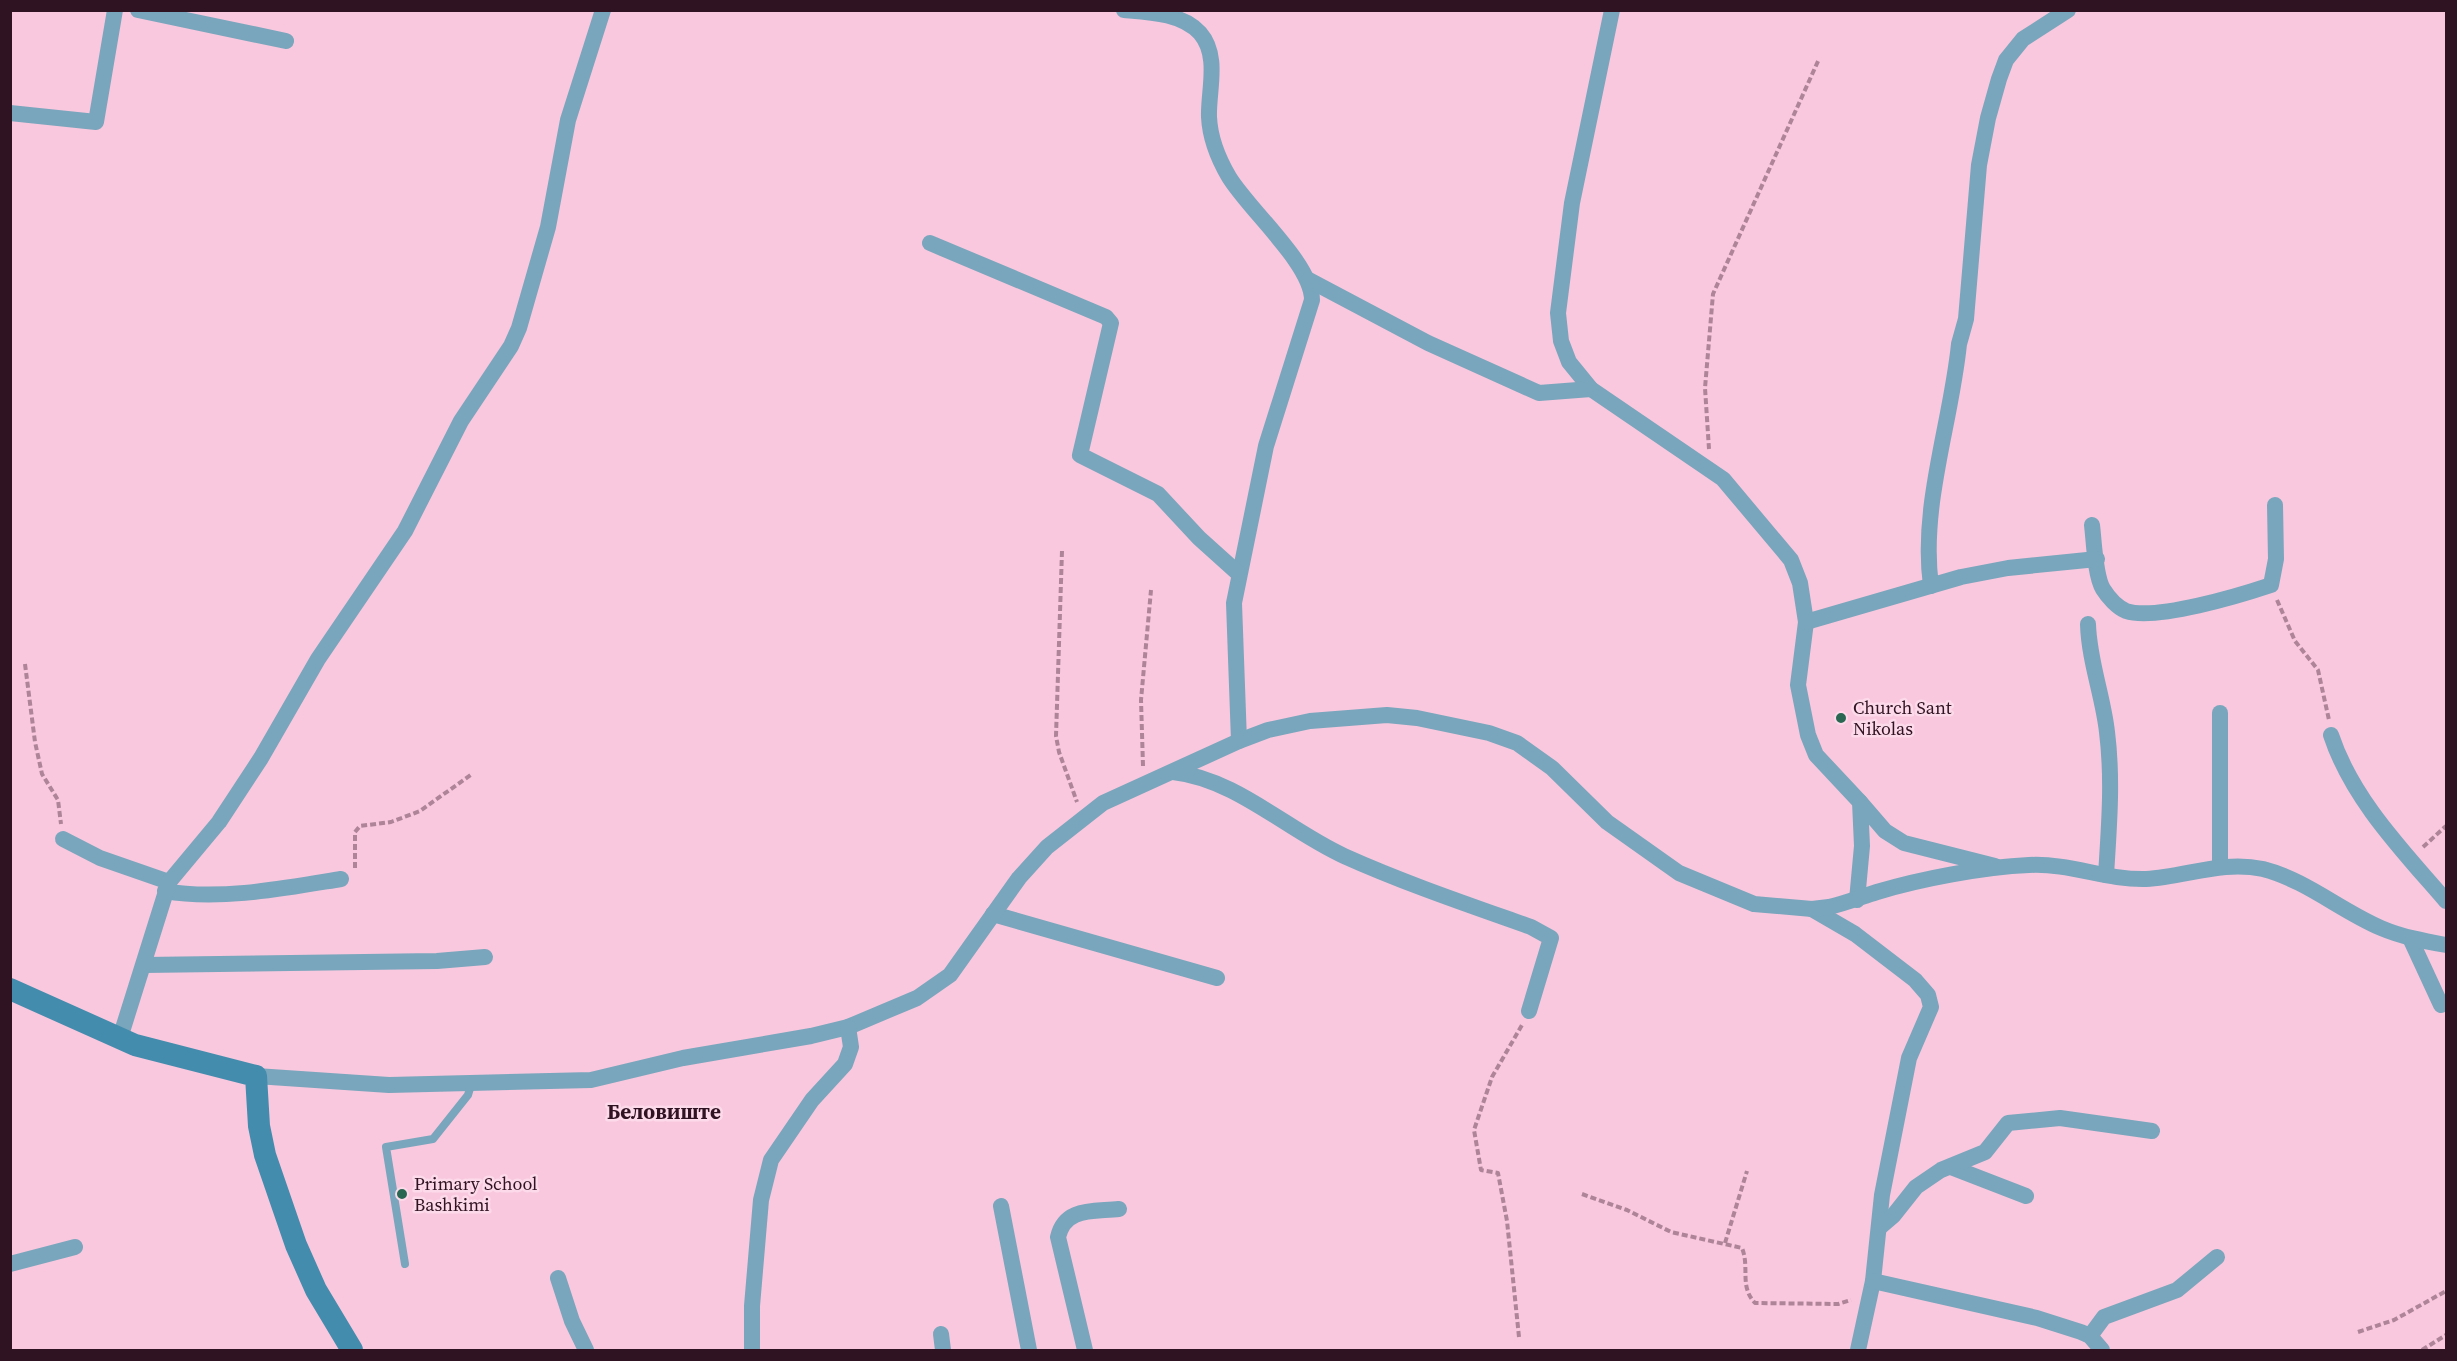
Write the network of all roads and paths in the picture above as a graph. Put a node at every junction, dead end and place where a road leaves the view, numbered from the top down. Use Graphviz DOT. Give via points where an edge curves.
graph roads {
  1 [pos="115,10"];
  2 [pos="138,10"];
  3 [pos="603,10"];
  4 [pos="1124,10"];
  5 [pos="1612,10"];
  6 [pos="2068,10"];
  7 [pos="286,41"];
  8 [pos="1819,59"];
  9 [pos="10,112"];
  10 [pos="930,243"];
  11 [pos="1309,280"];
  12 [pos="1590,389"];
  13 [pos="1712,472"];
  14 [pos="2275,505"];
  15 [pos="2092,525"];
  16 [pos="1062,551"];
  17 [pos="2097,559"];
  18 [pos="1239,574"];
  19 [pos="2271,585"];
  20 [pos="1931,586"];
  21 [pos="1151,590"];
  22 [pos="1806,622"];
  23 [pos="2088,624"];
  24 [pos="25,664"];
  25 [pos="2220,713"];
  26 [pos="2331,735"];
  27 [pos="1239,741"];
  28 [pos="1172,772"];
  29 [pos="472,774"];
  30 [pos="1143,783"];
  31 [pos="1860,802"];
  32 [pos="1083,817"];
  33 [pos="2446,826"];
  34 [pos="63,839"];
  35 [pos="2409,860"];
  36 [pos="2001,867"];
  37 [pos="2220,867"];
  38 [pos="2106,874"];
  39 [pos="340,879"];
  40 [pos="167,886"];
  41 [pos="1857,900"];
  42 [pos="2446,901"];
  43 [pos="1812,909"];
  44 [pos="993,914"];
  45 [pos="2410,938"];
  46 [pos="2446,945"];
  47 [pos="485,957"];
  48 [pos="144,965"];
  49 [pos="1217,978"];
  50 [pos="10,989"];
  51 [pos="2441,1005"];
  52 [pos="1529,1011"];
  53 [pos="848,1027"];
  54 [pos="120,1038"];
  55 [pos="256,1076"];
  56 [pos="471,1085"];
  57 [pos="2152,1131"];
  58 [pos="1950,1167"];
  59 [pos="1747,1171"];
  60 [pos="1582,1194"];
  61 [pos="2026,1196"];
  62 [pos="1001,1206"];
  63 [pos="1119,1209"];
  64 [pos="1879,1228"];
  65 [pos="1725,1243"];
  66 [pos="75,1247"];
  67 [pos="2217,1257"];
  68 [pos="10,1264"];
  69 [pos="405,1264"];
  70 [pos="558,1278"];
  71 [pos="1871,1288"];
  72 [pos="2446,1291"];
  73 [pos="2358,1332"];
  74 [pos="2446,1335"];
  75 [pos="2090,1336"];
  76 [pos="1519,1337"];
  77 [pos="352,1350"];
  78 [pos="586,1350"];
  79 [pos="752,1350"];
  80 [pos="1029,1350"];
  81 [pos="1085,1350"];
  82 [pos="1858,1350"];
  83 [pos="2102,1350"];
  84 [pos="2422,1350"];
  1 -- 9 [label="street" via="96,122"];
  2 -- 7 [label="street"];
  3 -- 40 [label="street" via="568,120 548,226 511,346 461,421 405,531 318,659 261,758 219,822"];
  4 -- 11 [label="street" via="1167,15 1186,22 1201,34 1212,65 1212,139 1229,177"];
  5 -- 12 [label="street" via="1572,203 1558,314 1561,341 1569,362"];
  6 -- 20 [label="street" via="2013,50 2006,60 1988,118 1979,165 1966,319 1932,509"];
  8 -- 13 [label="path" via="1713,294 1705,388"];
  10 -- 18 [label="street" via="1106,317 1111,323 1107,348 1080,455 1158,494"];
  11 -- 12 [label="street" via="1428,343 1539,393"];
  11 -- 18 [label="street" via="1312,300 1266,446"];
  12 -- 13 [label="street"];
  13 -- 22 [label="street" via="1723,479 1791,560 1800,584"];
  14 -- 19 [label="street" via="2276,559"];
  15 -- 17 [label="street"];
  16 -- 32 [label="path" via="1056,736"];
  17 -- 19 [label="street" via="2101,586 2113,602 2127,611 2152,612 2230,598"];
  17 -- 20 [label="street" via="2008,568"];
  18 -- 27 [label="street" via="1234,603"];
  19 -- 26 [label="path" via="2295,641 2318,670"];
  20 -- 22 [label="street"];
  21 -- 30 [label="path" via="1142,700"];
  22 -- 31 [label="street" via="1798,685 1808,735 1816,755"];
  23 -- 38 [label="street" via="2111,766"];
  24 -- 34 [label="path" via="35,742 42,774 58,800"];
  25 -- 37 [label="street"];
  26 -- 35 [label="street" via="2338,757"];
  27 -- 28 [label="street"];
  27 -- 43 [label="street" via="1289,724 1376,716 1417,718 1489,733 1534,754 1607,822 1679,873 1754,904"];
  28 -- 30 [label="street"];
  28 -- 52 [label="street" via="1196,775 1342,855 1551,938"];
  29 -- 39 [label="path" via="420,812 360,826 355,832 356,872"];
  30 -- 32 [label="street"];
  31 -- 36 [label="street" via="1885,831 1904,843"];
  31 -- 41 [label="street" via="1862,846"];
  32 -- 44 [label="street" via="1047,847"];
  33 -- 35 [label="path"];
  34 -- 40 [label="street"];
  35 -- 42 [label="street"];
  36 -- 38 [label="street" via="2061,864"];
  36 -- 41 [label="street" via="1877,892"];
  37 -- 38 [label="street" via="2160,878"];
  37 -- 45 [label="street" via="2263,869 2290,879 2380,928"];
  39 -- 40 [label="street" via="294,887 187,895"];
  40 -- 48 [label="street"];
  41 -- 43 [label="street"];
  43 -- 64 [label="street" via="1855,934 1915,980 1928,994 1931,1007 1909,1058"];
  44 -- 49 [label="street"];
  44 -- 53 [label="street" via="950,975 939,984 883,1014"];
  45 -- 46 [label="street"];
  45 -- 51 [label="street"];
  47 -- 48 [label="street"];
  48 -- 54 [label="street"];
  50 -- 54 [label="street"];
  52 -- 76 [label="path" via="1492,1077 1474,1130 1480,1170 1498,1173"];
  53 -- 56 [label="street" via="591,1080"];
  53 -- 79 [label="street" via="850,1047 845,1064 812,1100 771,1160 761,1200"];
  54 -- 55 [label="street"];
  55 -- 56 [label="street" via="390,1085"];
  55 -- 77 [label="street" via="265,1155 296,1245 316,1290"];
  56 -- 69 [label="lane" via="468,1095 433,1139 386,1147"];
  57 -- 58 [label="street" via="2061,1118 2008,1123 1985,1152"];
  58 -- 61 [label="street"];
  58 -- 64 [label="street" via="1916,1187"];
  59 -- 65 [label="path"];
  60 -- 65 [label="path" via="1671,1232"];
  62 -- 80 [label="street"];
  63 -- 81 [label="street" via="1070,1216 1061,1224 1058,1236"];
  64 -- 71 [label="street"];
  65 -- 71 [label="path" via="1742,1248 1745,1287 1755,1303 1838,1304"];
  66 -- 68 [label="street"];
  67 -- 75 [label="street" via="2177,1290 2104,1317"];
  70 -- 78 [label="street"];
  71 -- 75 [label="street" via="2037,1318"];
  71 -- 82 [label="street"];
  72 -- 73 [label="path" via="2394,1320"];
  74 -- 84 [label="path"];
  75 -- 83 [label="street"];
}
